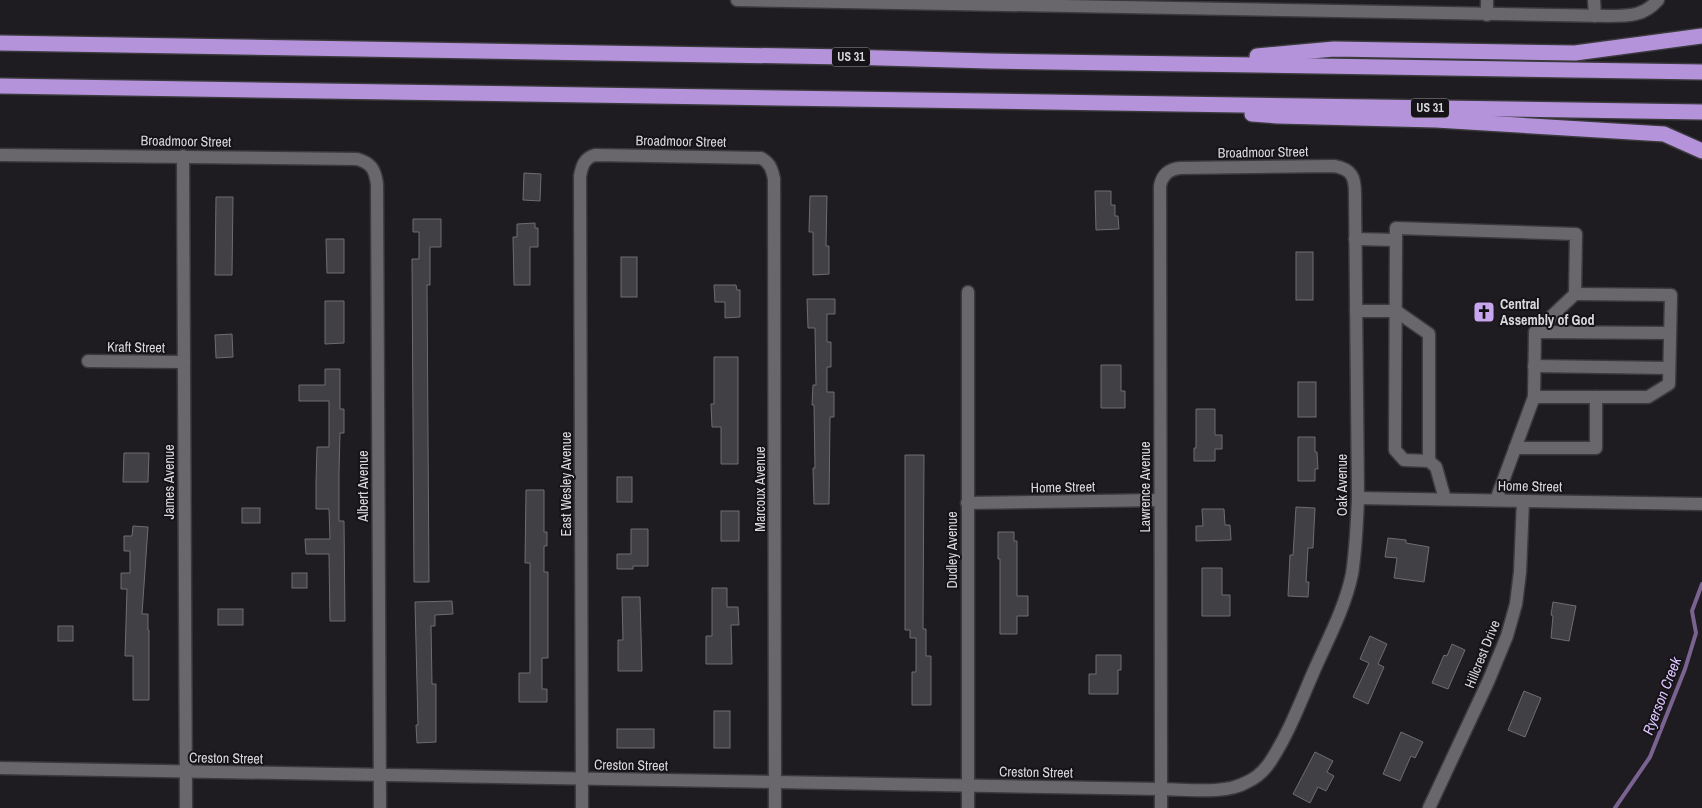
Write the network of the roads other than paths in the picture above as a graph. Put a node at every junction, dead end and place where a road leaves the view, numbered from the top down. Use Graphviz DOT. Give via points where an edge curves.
graph roads {
  1 [pos="737,0"];
  2 [pos="772,0"];
  3 [pos="1487,0"];
  4 [pos="1594,0"];
  5 [pos="1658,0"];
  6 [pos="826,1"];
  7 [pos="1040,3"];
  8 [pos="1202,5"];
  9 [pos="1353,6"];
  10 [pos="1487,15"];
  11 [pos="1595,16"];
  12 [pos="1702,36"];
  13 [pos="0,44"];
  14 [pos="1178,64"];
  15 [pos="1702,72"];
  16 [pos="0,86"];
  17 [pos="1158,103"];
  18 [pos="1702,112"];
  19 [pos="1702,151"];
  20 [pos="0,155"];
  21 [pos="183,156"];
  22 [pos="585,161"];
  23 [pos="370,164"];
  24 [pos="772,170"];
  25 [pos="1171,170"];
  26 [pos="1352,174"];
  27 [pos="1355,239"];
  28 [pos="1396,240"];
  29 [pos="968,292"];
  30 [pos="1575,294"];
  31 [pos="1356,311"];
  32 [pos="1396,311"];
  33 [pos="1534,332"];
  34 [pos="1670,333"];
  35 [pos="88,361"];
  36 [pos="184,362"];
  37 [pos="1534,366"];
  38 [pos="1669,368"];
  39 [pos="1534,396"];
  40 [pos="1596,397"];
  41 [pos="1515,448"];
  42 [pos="1430,460"];
  43 [pos="1358,498"];
  44 [pos="1445,499"];
  45 [pos="1160,500"];
  46 [pos="1496,500"];
  47 [pos="1523,501"];
  48 [pos="967,503"];
  49 [pos="1702,504"];
  50 [pos="0,768"];
  51 [pos="186,772"];
  52 [pos="379,775"];
  53 [pos="1259,775"];
  54 [pos="582,779"];
  55 [pos="775,781"];
  56 [pos="968,786"];
  57 [pos="1161,789"];
  58 [pos="186,808"];
  59 [pos="380,808"];
  60 [pos="582,808"];
  61 [pos="775,808"];
  62 [pos="968,808"];
  63 [pos="1161,808"];
  64 [pos="1430,808"];
  1 -- 2 [label="street"];
  2 -- 6 [label="street"];
  3 -- 10 [label="street"];
  4 -- 11 [label="street"];
  5 -- 11 [label="street" via="1634,16"];
  6 -- 7 [label="street"];
  7 -- 8 [label="street"];
  8 -- 9 [label="street"];
  9 -- 10 [label="street"];
  10 -- 11 [label="street"];
  12 -- 14 [label="highway" via="1574,53 1334,49"];
  13 -- 14 [label="highway, US 31"];
  14 -- 15 [label="highway, US 31"];
  16 -- 17 [label="highway, US 31"];
  17 -- 18 [label="highway, US 31"];
  17 -- 19 [label="highway" via="1278,116 1436,120 1664,134"];
  20 -- 21 [label="street, Broadmoor Street"];
  21 -- 23 [label="street, Broadmoor Street" via="357,160"];
  21 -- 36 [label="street, James Avenue"];
  22 -- 24 [label="street, Broadmoor Street" via="595,155 760,158 769,162"];
  22 -- 54 [label="street, East Wesley Avenue" via="580,176"];
  23 -- 52 [label="street, Albert Avenue" via="374,168 376,184"];
  24 -- 55 [label="street, Marcoux Avenue"];
  25 -- 26 [label="street, Broadmoor Street" via="1334,166"];
  25 -- 45 [label="street, Lawrence Avenue" via="1165,174 1160,186"];
  26 -- 27 [label="street, Oak Avenue" via="1355,183"];
  27 -- 28 [label="street"];
  27 -- 31 [label="street, Oak Avenue"];
  28 -- 30 [label="street" via="1396,228 1576,234"];
  28 -- 32 [label="street"];
  29 -- 48 [label="street, Dudley Avenue"];
  30 -- 33 [label="street"];
  30 -- 34 [label="street" via="1671,295"];
  31 -- 32 [label="street"];
  31 -- 43 [label="street, Oak Avenue"];
  32 -- 42 [label="street" via="1429,334"];
  32 -- 42 [label="street" via="1395,450 1404,460"];
  33 -- 34 [label="street"];
  33 -- 37 [label="street"];
  34 -- 38 [label="street"];
  35 -- 36 [label="street, Kraft Street"];
  36 -- 51 [label="street, James Avenue"];
  37 -- 38 [label="street"];
  37 -- 39 [label="street"];
  38 -- 40 [label="street" via="1669,384 1648,397"];
  39 -- 40 [label="street"];
  39 -- 41 [label="street"];
  40 -- 41 [label="street" via="1596,448"];
  41 -- 46 [label="street"];
  42 -- 44 [label="street" via="1436,467"];
  43 -- 44 [label="street, Home Street"];
  43 -- 53 [label="street, Oak Avenue" via="1352,574 1344,600 1287,731 1269,764"];
  44 -- 46 [label="street, Home Street"];
  45 -- 48 [label="street, Home Street"];
  45 -- 57 [label="street, Lawrence Avenue"];
  46 -- 47 [label="street, Home Street"];
  47 -- 49 [label="street, Home Street"];
  47 -- 64 [label="street, Hillcrest Drive" via="1520,572 1507,636"];
  48 -- 56 [label="street, Dudley Avenue"];
  50 -- 51 [label="street, Creston Street"];
  51 -- 52 [label="street, Creston Street"];
  51 -- 58 [label="street, James Avenue"];
  52 -- 54 [label="street, Creston Street"];
  52 -- 59 [label="street, Albert Avenue"];
  53 -- 57 [label="street, Creston Street" via="1233,788"];
  54 -- 55 [label="street, Creston Street"];
  54 -- 60 [label="street, East Wesley Avenue"];
  55 -- 56 [label="street, Creston Street"];
  55 -- 61 [label="street, Marcoux Avenue"];
  56 -- 57 [label="street, Creston Street"];
  56 -- 62 [label="street, Dudley Avenue"];
  57 -- 63 [label="street, Lawrence Avenue"];
}
